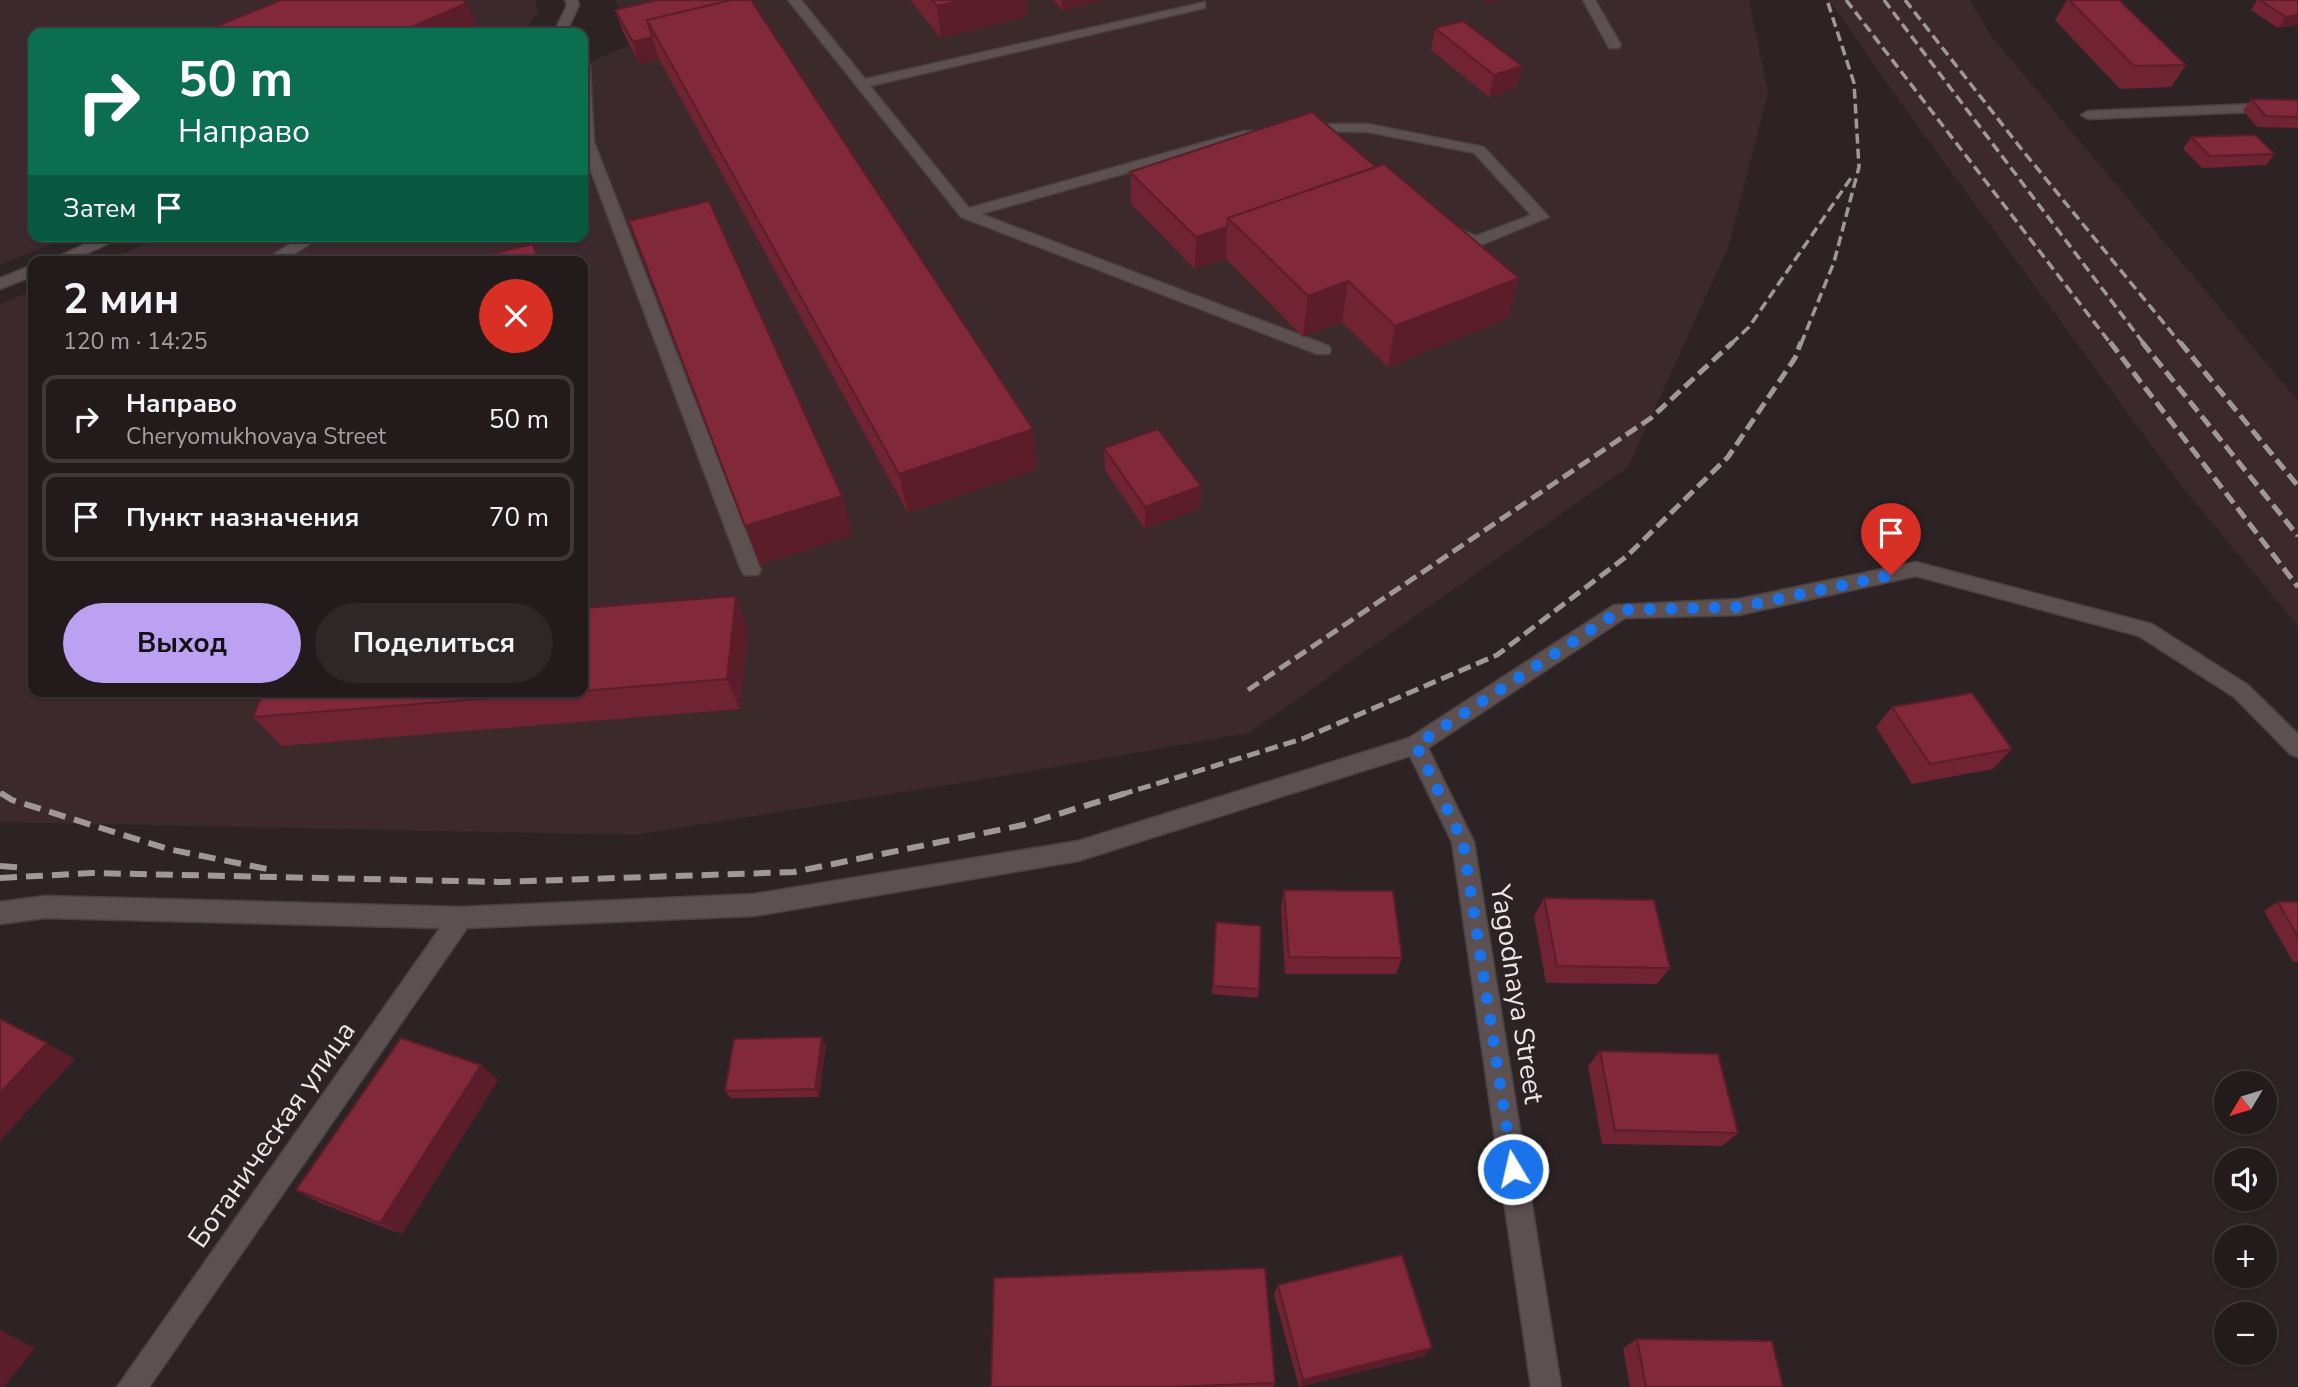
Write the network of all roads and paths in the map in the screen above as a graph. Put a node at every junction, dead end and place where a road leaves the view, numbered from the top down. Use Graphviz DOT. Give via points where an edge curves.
graph roads {
  1 [pos="571,0"];
  2 [pos="794,0"];
  3 [pos="1589,0"];
  4 [pos="1200,5"];
  5 [pos="562,28"];
  6 [pos="1614,45"];
  7 [pos="861,84"];
  8 [pos="2298,106"];
  9 [pos="2088,115"];
  10 [pos="1269,128"];
  11 [pos="1338,143"];
  12 [pos="588,145"];
  13 [pos="966,214"];
  14 [pos="1442,226"];
  15 [pos="102,242"];
  16 [pos="303,242"];
  17 [pos="69,256"];
  18 [pos="280,256"];
  19 [pos="28,273"];
  20 [pos="0,284"];
  21 [pos="1323,350"];
  22 [pos="751,570"];
  23 [pos="1416,745"];
  24 [pos="2298,748"];
  25 [pos="0,913"];
  26 [pos="461,918"];
  27 [pos="132,1387"];
  28 [pos="1546,1387"];
  1 -- 5 [label="street"];
  2 -- 7 [label="street"];
  3 -- 6 [label="street"];
  4 -- 7 [label="street"];
  7 -- 13 [label="street"];
  8 -- 9 [label="street"];
  10 -- 13 [label="street"];
  11 -- 14 [label="street" via="1293,129 1368,128 1479,150 1541,218 1475,242"];
  12 -- 22 [label="street"];
  13 -- 21 [label="street"];
  15 -- 17 [label="street"];
  16 -- 18 [label="street"];
  19 -- 20 [label="street"];
  23 -- 24 [label="street" via="1621,610 1739,607 1916,569 2145,630 2241,691"];
  23 -- 26 [label="street" via="1078,851 754,905"];
  23 -- 28 [label="street, Yagodnaya Street" via="1463,842"];
  25 -- 26 [label="street" via="45,907"];
  26 -- 27 [label="street, Ботаническая улица"];
}
